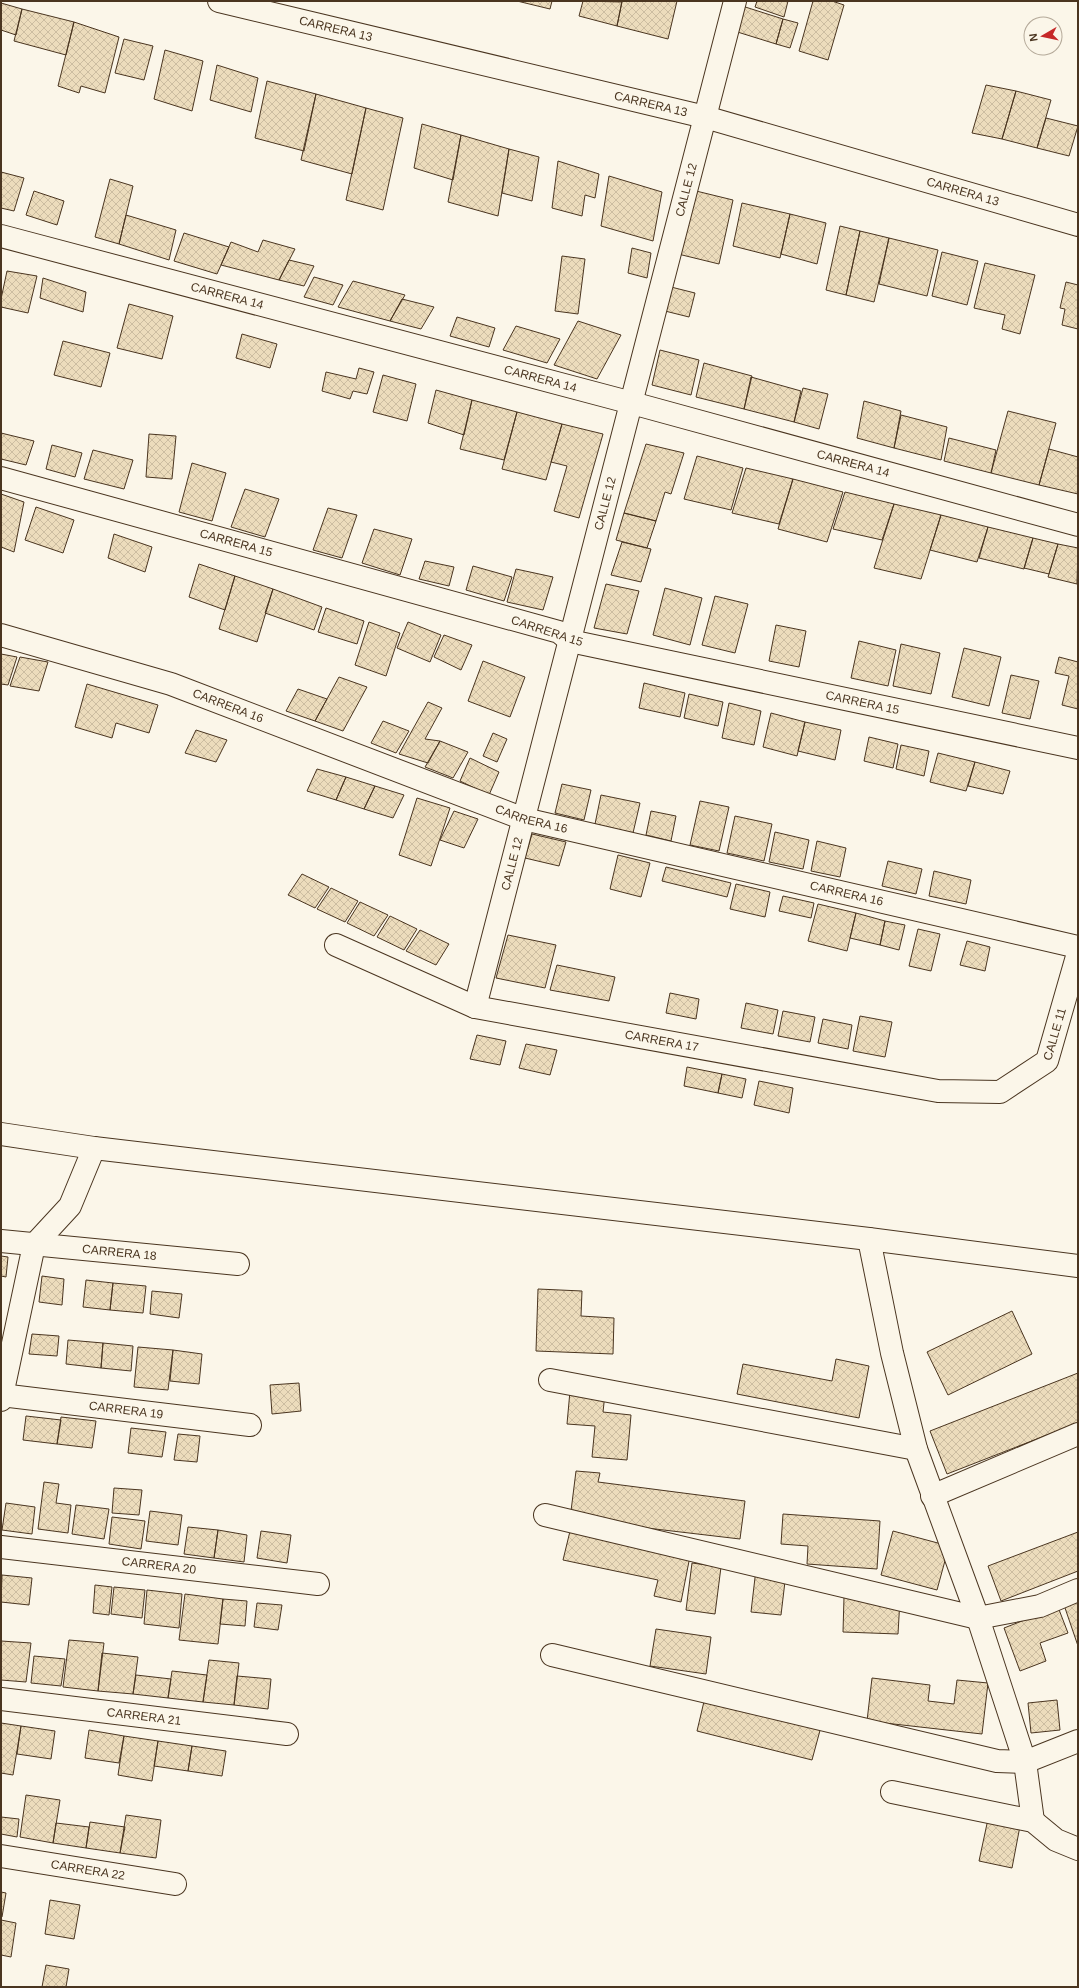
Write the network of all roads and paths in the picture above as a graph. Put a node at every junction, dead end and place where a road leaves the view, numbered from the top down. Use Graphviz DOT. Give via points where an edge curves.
graph roads {
  1 [pos="218,1"];
  2 [pos="735,1"];
  3 [pos="705,118"];
  4 [pos="1078,225"];
  5 [pos="1,236"];
  6 [pos="632,403"];
  7 [pos="1,478"];
  8 [pos="1078,525"];
  9 [pos="1,635"];
  10 [pos="570,641"];
  11 [pos="1078,748"];
  12 [pos="524,819"];
  13 [pos="336,945"];
  14 [pos="1078,947"];
  15 [pos="1078,953"];
  16 [pos="475,1007"];
  17 [pos="1000,1092"];
  18 [pos="1,1134"];
  19 [pos="94,1148"];
  20 [pos="869,1238"];
  21 [pos="1,1241"];
  22 [pos="34,1245"];
  23 [pos="238,1264"];
  24 [pos="1078,1266"];
  25 [pos="550,1380"];
  26 [pos="1,1396"];
  27 [pos="1,1400"];
  28 [pos="250,1425"];
  29 [pos="1078,1434"];
  30 [pos="916,1449"];
  31 [pos="932,1496"];
  32 [pos="545,1515"];
  33 [pos="1,1548"];
  34 [pos="318,1584"];
  35 [pos="1078,1590"];
  36 [pos="978,1618"];
  37 [pos="552,1655"];
  38 [pos="1,1700"];
  39 [pos="287,1734"];
  40 [pos="1078,1741"];
  41 [pos="1025,1762"];
  42 [pos="892,1792"];
  43 [pos="1033,1821"];
  44 [pos="1078,1849"];
  45 [pos="1,1856"];
  46 [pos="175,1884"];
  1 -- 3 [label="street, CARRERA 13"];
  2 -- 3 [label="street, CALLE 12"];
  3 -- 4 [label="street, CARRERA 13"];
  3 -- 6 [label="street, CALLE 12"];
  5 -- 6 [label="street, CARRERA 14"];
  6 -- 8 [label="street, CARRERA 14"];
  6 -- 10 [label="street, CALLE 12"];
  7 -- 10 [label="street, CARRERA 15" via="558,632"];
  9 -- 12 [label="street, CARRERA 16" via="171,684"];
  10 -- 11 [label="street, CARRERA 15"];
  10 -- 12 [label="street, CALLE 12"];
  12 -- 14 [label="street, CARRERA 16"];
  12 -- 16 [label="street, CALLE 12"];
  13 -- 16 [label="street, CARRERA 17"];
  15 -- 17 [label="street, CALLE 11" via="1047,1061"];
  16 -- 17 [label="street, CARRERA 17" via="938,1092"];
  18 -- 19 [label="street"];
  19 -- 20 [label="street"];
  19 -- 22 [label="street" via="70,1206"];
  20 -- 24 [label="street"];
  20 -- 30 [label="street" via="892,1353"];
  21 -- 22 [label="street, CARRERA 18"];
  22 -- 23 [label="street, CARRERA 18"];
  22 -- 26 [label="street"];
  25 -- 30 [label="street"];
  26 -- 27 [label="street"];
  26 -- 28 [label="street, CARRERA 19"];
  29 -- 31 [label="street"];
  30 -- 31 [label="street"];
  31 -- 36 [label="street"];
  32 -- 36 [label="street"];
  33 -- 34 [label="street, CARRERA 20"];
  35 -- 36 [label="street" via="1040,1606"];
  36 -- 41 [label="street"];
  37 -- 41 [label="street" via="996,1761"];
  38 -- 39 [label="street, CARRERA 21"];
  40 -- 41 [label="street"];
  41 -- 43 [label="street"];
  42 -- 43 [label="street"];
  43 -- 44 [label="street" via="1056,1840"];
  45 -- 46 [label="street, CARRERA 22"];
}
